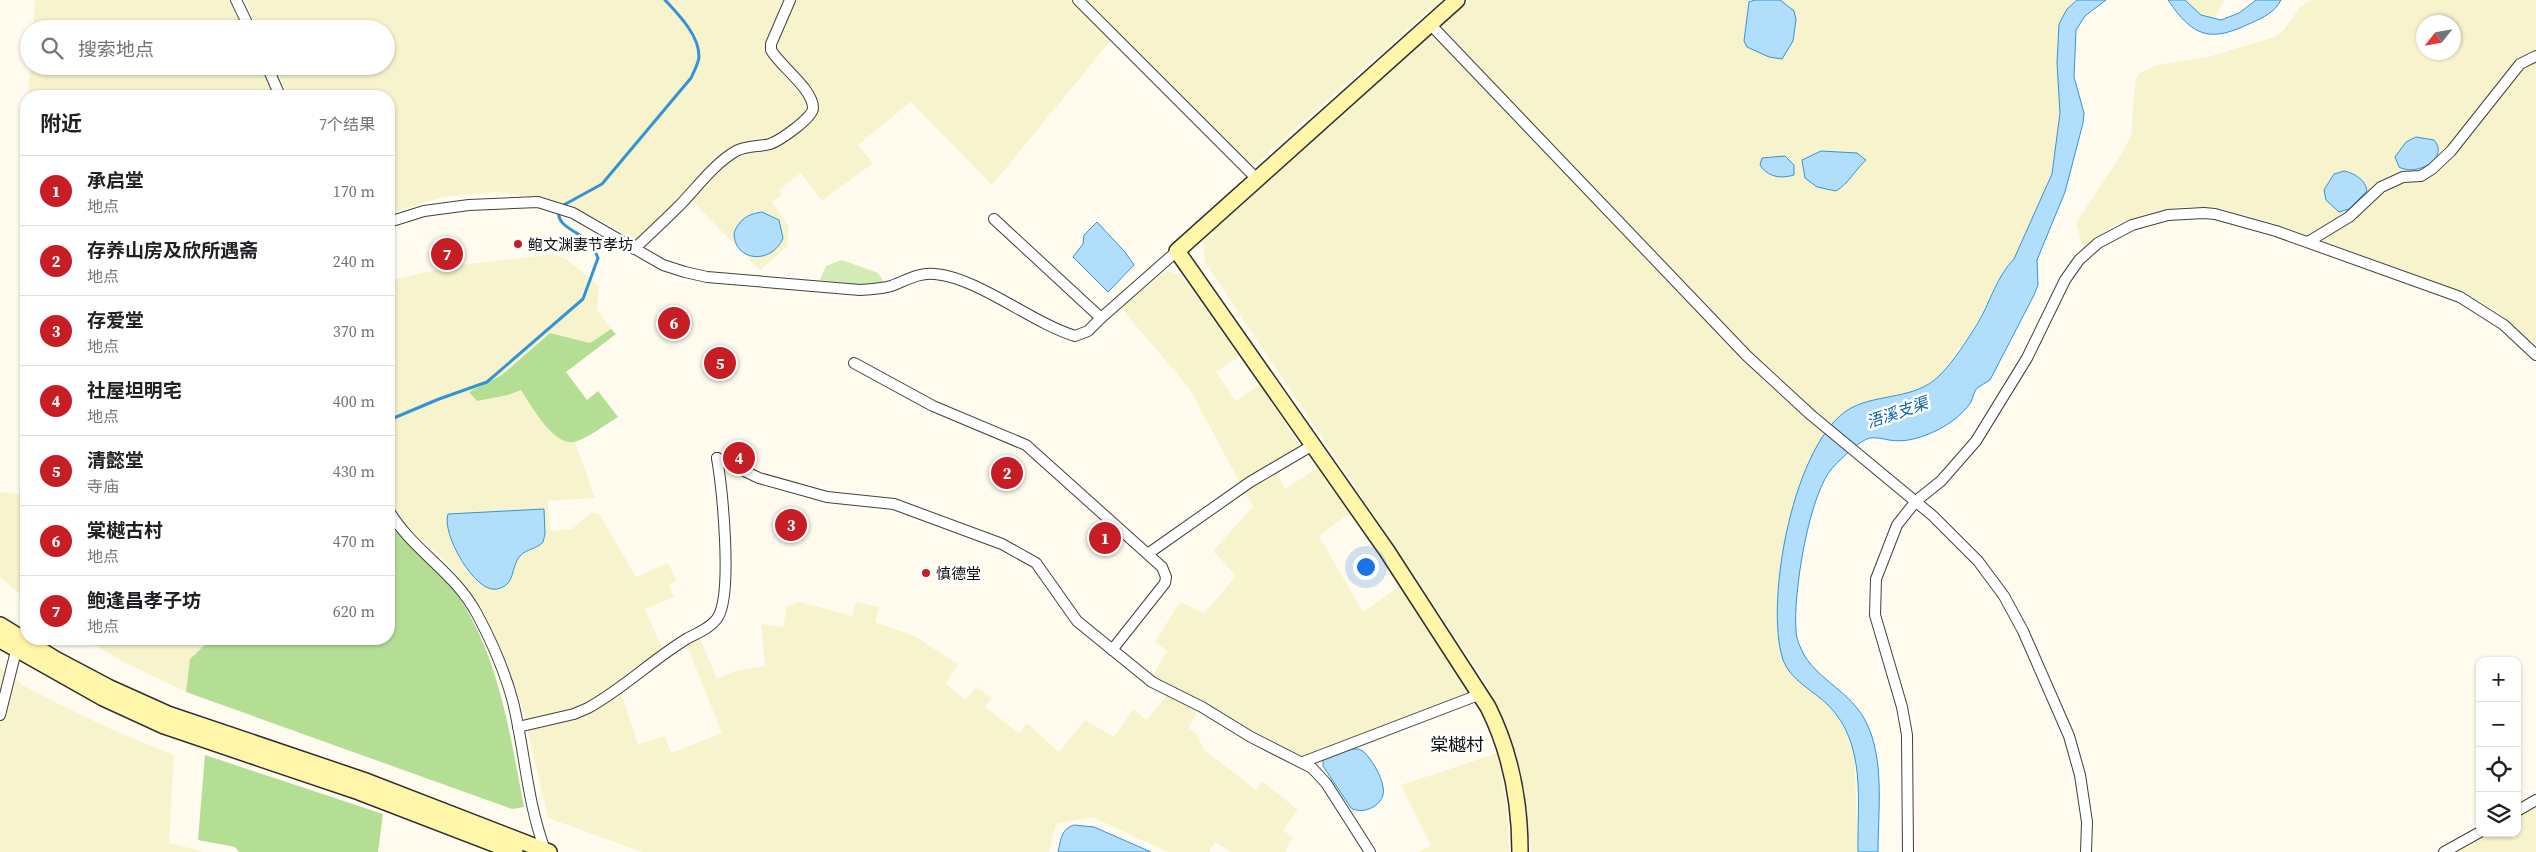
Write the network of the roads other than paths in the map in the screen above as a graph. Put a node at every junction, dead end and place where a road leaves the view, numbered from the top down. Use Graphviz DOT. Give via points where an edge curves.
graph roads {
  1 [pos="236,0"];
  2 [pos="790,0"];
  3 [pos="1078,0"];
  4 [pos="1457,0"];
  5 [pos="246,20"];
  6 [pos="1430,24"];
  7 [pos="2536,56"];
  8 [pos="271,75"];
  9 [pos="277,90"];
  10 [pos="1257,179"];
  11 [pos="994,219"];
  12 [pos="395,220"];
  13 [pos="2308,242"];
  14 [pos="634,249"];
  15 [pos="1177,251"];
  16 [pos="1101,318"];
  17 [pos="2536,355"];
  18 [pos="854,363"];
  19 [pos="1313,445"];
  20 [pos="1916,501"];
  21 [pos="395,519"];
  22 [pos="1149,553"];
  23 [pos="0,625"];
  24 [pos="20,637"];
  25 [pos="0,640"];
  26 [pos="32,645"];
  27 [pos="16,650"];
  28 [pos="1112,650"];
  29 [pos="1480,694"];
  30 [pos="0,714"];
  31 [pos="518,727"];
  32 [pos="1304,762"];
  33 [pos="2536,800"];
  34 [pos="2521,809"];
  35 [pos="2476,834"];
  36 [pos="547,851"];
  37 [pos="514,852"];
  38 [pos="1370,852"];
  39 [pos="1520,852"];
  40 [pos="1908,852"];
  41 [pos="2086,852"];
  42 [pos="2444,852"];
  1 -- 5 [label="street"];
  2 -- 14 [label="street" via="771,50 804,89 813,107 812,112 801,124 773,143 734,152"];
  3 -- 10 [label="street"];
  4 -- 6 [label="main road"];
  6 -- 10 [label="main road"];
  6 -- 20 [label="street" via="1746,356 1811,415"];
  7 -- 13 [label="street" via="2520,64 2451,151 2432,168 2421,176 2403,177 2381,187 2349,217"];
  8 -- 9 [label="street"];
  10 -- 15 [label="main road"];
  11 -- 16 [label="street"];
  12 -- 14 [label="street" via="424,211 469,204 538,202 573,213"];
  13 -- 17 [label="street" via="2460,298 2504,325"];
  13 -- 20 [label="street" via="2215,214 2192,212 2132,225 2098,243 2072,270 2027,358 1976,441 1941,481"];
  14 -- 16 [label="street" via="670,268 707,277 860,290 883,288 919,275 949,276 1053,329 1075,336 1088,331"];
  15 -- 16 [label="street"];
  15 -- 19 [label="main road"];
  18 -- 22 [label="street" via="932,406 1026,445"];
  19 -- 22 [label="street" via="1250,482"];
  19 -- 29 [label="main road"];
  20 -- 40 [label="street" via="1897,525 1889,542 1876,578 1874,602 1878,628 1908,735"];
  20 -- 41 [label="street" via="1978,561 2004,596 2023,631 2070,736 2087,822"];
  21 -- 31 [label="street" via="409,538 450,575 471,603 499,661"];
  22 -- 28 [label="street" via="1166,573 1165,583"];
  23 -- 24 [label="main road"];
  25 -- 27 [label="main road"];
  26 -- 36 [label="main road" via="108,687 168,714 364,780"];
  27 -- 30 [label="street"];
  27 -- 37 [label="main road" via="103,698 164,726 359,792"];
  28 -- 31 [label="street" via="1073,616 1036,564 1002,544 894,504 827,497 759,478 717,458 725,583 721,611 715,621 674,646 588,708"];
  28 -- 32 [label="street" via="1152,682 1251,737"];
  29 -- 32 [label="street"];
  29 -- 39 [label="main road" via="1500,733 1510,764"];
  31 -- 36 [label="street" via="530,800"];
  32 -- 38 [label="street" via="1326,783"];
  33 -- 34 [label="street"];
  35 -- 42 [label="street"];
}
